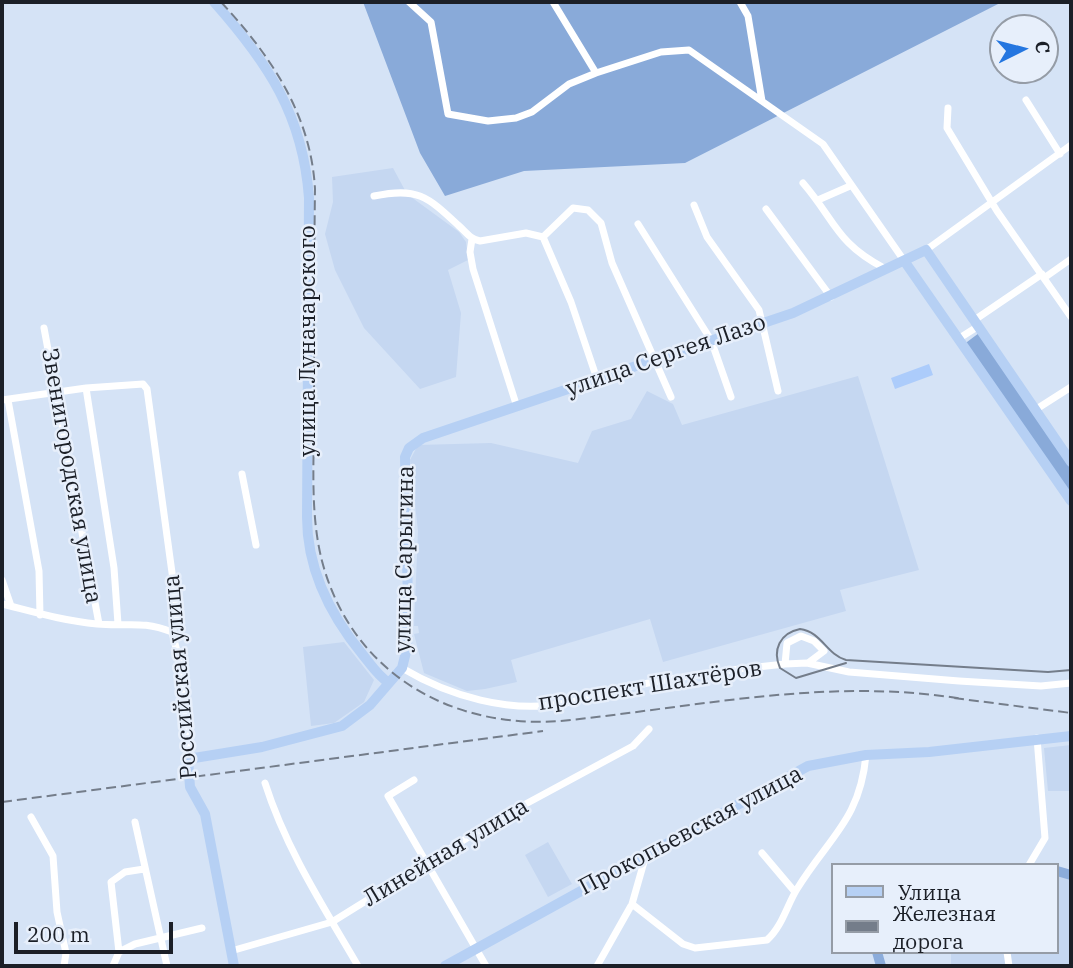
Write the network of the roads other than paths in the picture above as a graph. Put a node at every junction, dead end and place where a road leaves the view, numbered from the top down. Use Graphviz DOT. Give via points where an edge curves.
graph roads {
  1 [pos="214,2"];
  2 [pos="409,2"];
  3 [pos="553,2"];
  4 [pos="740,2"];
  5 [pos="596,72"];
  6 [pos="1026,100"];
  7 [pos="762,101"];
  8 [pos="948,108"];
  9 [pos="1070,148"];
  10 [pos="1060,154"];
  11 [pos="803,183"];
  12 [pos="850,186"];
  13 [pos="374,196"];
  14 [pos="818,200"];
  15 [pos="994,204"];
  16 [pos="694,205"];
  17 [pos="766,209"];
  18 [pos="638,224"];
  19 [pos="542,237"];
  20 [pos="472,239"];
  21 [pos="926,250"];
  22 [pos="1071,258"];
  23 [pos="905,262"];
  24 [pos="884,268"];
  25 [pos="1043,276"];
  26 [pos="831,297"];
  27 [pos="1071,317"];
  28 [pos="764,323"];
  29 [pos="975,324"];
  30 [pos="44,327"];
  31 [pos="958,339"];
  32 [pos="711,340"];
  33 [pos="656,360"];
  34 [pos="597,379"];
  35 [pos="1071,387"];
  36 [pos="86,388"];
  37 [pos="778,391"];
  38 [pos="58,392"];
  39 [pos="671,397"];
  40 [pos="730,397"];
  41 [pos="5,400"];
  42 [pos="517,407"];
  43 [pos="1035,410"];
  44 [pos="423,438"];
  45 [pos="1071,463"];
  46 [pos="242,474"];
  47 [pos="1071,501"];
  48 [pos="256,545"];
  49 [pos="2,580"];
  50 [pos="2,604"];
  51 [pos="11,606"];
  52 [pos="40,615"];
  53 [pos="99,624"];
  54 [pos="118,624"];
  55 [pos="172,632"];
  56 [pos="807,663"];
  57 [pos="785,664"];
  58 [pos="402,668"];
  59 [pos="389,683"];
  60 [pos="1071,683"];
  61 [pos="649,729"];
  62 [pos="1071,736"];
  63 [pos="1037,737"];
  64 [pos="866,755"];
  65 [pos="188,759"];
  66 [pos="414,780"];
  67 [pos="265,783"];
  68 [pos="31,817"];
  69 [pos="135,822"];
  70 [pos="762,853"];
  71 [pos="646,855"];
  72 [pos="1030,863"];
  73 [pos="426,864"];
  74 [pos="144,869"];
  75 [pos="795,892"];
  76 [pos="632,904"];
  77 [pos="332,922"];
  78 [pos="202,928"];
  79 [pos="159,939"];
  80 [pos="475,949"];
  81 [pos="231,951"];
  82 [pos="120,952"];
  83 [pos="64,966"];
  84 [pos="113,966"];
  85 [pos="167,966"];
  86 [pos="234,966"];
  87 [pos="358,966"];
  88 [pos="445,966"];
  89 [pos="486,966"];
  90 [pos="597,966"];
  1 -- 59 [label="main road, улица Луначарского" via="278,86 303,149 309,198 310,550 328,606"];
  2 -- 5 [label="street" via="430,22 448,114 488,121 516,118"];
  3 -- 5 [label="street"];
  4 -- 7 [label="street" via="748,16"];
  5 -- 7 [label="street" via="661,52 689,50"];
  6 -- 10 [label="street"];
  7 -- 12 [label="street" via="823,144"];
  8 -- 15 [label="street" via="947,128"];
  9 -- 10 [label="street"];
  10 -- 15 [label="street"];
  11 -- 14 [label="street"];
  12 -- 14 [label="street"];
  12 -- 23 [label="street"];
  13 -- 20 [label="street" via="416,194 446,213"];
  14 -- 24 [label="street" via="835,230 856,251"];
  15 -- 21 [label="street"];
  15 -- 25 [label="street"];
  16 -- 28 [label="street" via="706,237 752,298"];
  17 -- 26 [label="street"];
  18 -- 32 [label="street"];
  19 -- 20 [label="street" via="526,233"];
  19 -- 33 [label="street" via="568,211 579,207 596,215 612,263"];
  19 -- 34 [label="street" via="572,302"];
  20 -- 42 [label="street" via="473,270"];
  21 -- 23 [label="main road, улица Сергея Лазо"];
  21 -- 29 [label="main road"];
  22 -- 25 [label="street"];
  23 -- 24 [label="main road, улица Сергея Лазо"];
  23 -- 31 [label="main road"];
  24 -- 26 [label="main road, улица Сергея Лазо"];
  25 -- 27 [label="street"];
  25 -- 29 [label="street"];
  26 -- 28 [label="main road, улица Сергея Лазо"];
  28 -- 32 [label="main road, улица Сергея Лазо"];
  28 -- 37 [label="street"];
  29 -- 31 [label="street"];
  29 -- 43 [label="main road"];
  30 -- 38 [label="street, Звенигородская улица"];
  31 -- 47 [label="main road"];
  32 -- 33 [label="main road, улица Сергея Лазо"];
  32 -- 40 [label="street"];
  33 -- 34 [label="main road, улица Сергея Лазо"];
  33 -- 39 [label="street"];
  34 -- 42 [label="main road, улица Сергея Лазо"];
  35 -- 43 [label="street"];
  36 -- 38 [label="street"];
  36 -- 54 [label="street" via="114,568"];
  36 -- 55 [label="street, Российская улица" via="143,384 147,389 177,618"];
  38 -- 41 [label="street"];
  38 -- 53 [label="street, Звенигородская улица"];
  41 -- 52 [label="street" via="39,571"];
  42 -- 44 [label="main road, улица Сергея Лазо"];
  43 -- 45 [label="main road"];
  44 -- 58 [label="main road, улица Сарыгина" via="405,457 408,606"];
  46 -- 48 [label="street"];
  49 -- 51 [label="street"];
  50 -- 51 [label="street"];
  51 -- 52 [label="street"];
  52 -- 53 [label="street"];
  53 -- 54 [label="street"];
  54 -- 55 [label="street" via="141,623"];
  55 -- 65 [label="street, Российская улица" via="179,659"];
  56 -- 57 [label="street, проспект Шахтёров"];
  56 -- 57 [label="street" via="824,652 801,636 787,643"];
  56 -- 60 [label="street, проспект Шахтёров" via="849,672 959,681 1041,686"];
  57 -- 58 [label="street, проспект Шахтёров" via="632,685 546,706 461,695"];
  58 -- 59 [label="main road, улица Сарыгина"];
  59 -- 65 [label="main road, улица Сарыгина" via="342,726 262,747"];
  61 -- 73 [label="street, Линейная улица" via="633,746 496,820"];
  62 -- 63 [label="main road, Прокопьевская улица"];
  63 -- 64 [label="main road, Прокопьевская улица" via="929,752"];
  63 -- 72 [label="street" via="1045,838"];
  64 -- 71 [label="main road, Прокопьевская улица" via="808,766"];
  64 -- 75 [label="street" via="861,791 852,811"];
  65 -- 81 [label="main road, Российская улица" via="190,787 205,814"];
  66 -- 73 [label="street" via="388,796"];
  67 -- 77 [label="street" via="278,824"];
  68 -- 83 [label="street" via="53,856"];
  69 -- 74 [label="street"];
  70 -- 75 [label="street"];
  71 -- 76 [label="street"];
  71 -- 80 [label="main road, Прокопьевская улица"];
  73 -- 77 [label="street, Линейная улица"];
  73 -- 80 [label="street"];
  74 -- 79 [label="street"];
  74 -- 82 [label="street" via="125,872 111,882"];
  75 -- 76 [label="street" via="767,940 718,948 683,944"];
  76 -- 90 [label="street"];
  77 -- 81 [label="street, Линейная улица"];
  77 -- 87 [label="street"];
  78 -- 79 [label="street"];
  79 -- 82 [label="street"];
  79 -- 85 [label="street"];
  80 -- 88 [label="main road, Прокопьевская улица"];
  80 -- 89 [label="street"];
  81 -- 86 [label="main road, Российская улица"];
  82 -- 84 [label="street"];
}
